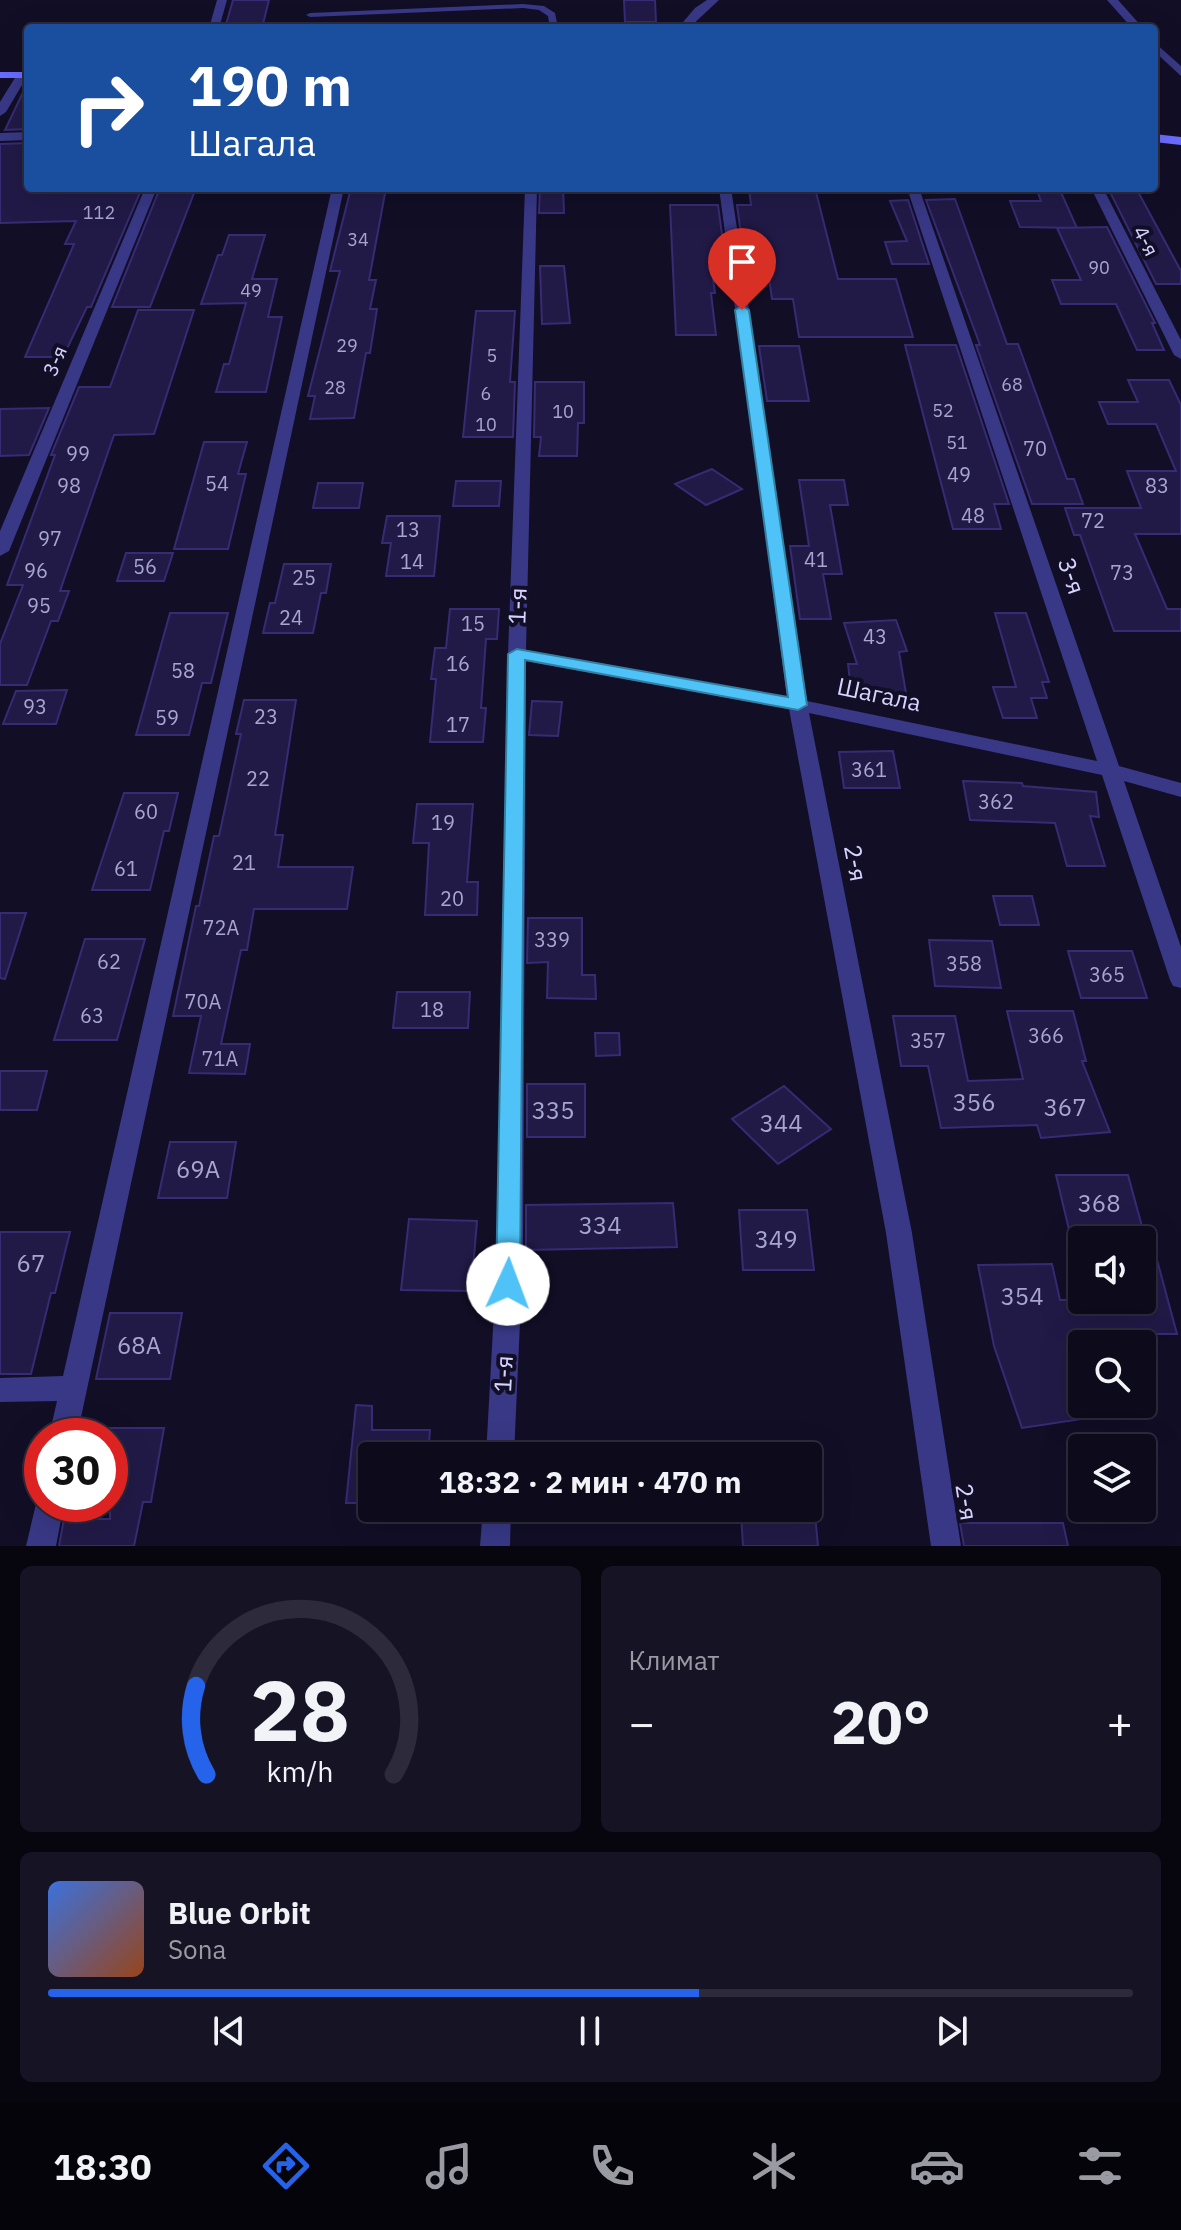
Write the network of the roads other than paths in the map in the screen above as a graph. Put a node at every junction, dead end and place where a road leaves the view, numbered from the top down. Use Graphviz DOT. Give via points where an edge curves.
graph roads {
  1 [pos="222,0"];
  2 [pos="714,0"];
  3 [pos="1112,0"];
  4 [pos="310,15"];
  5 [pos="215,24"];
  6 [pos="553,24"];
  7 [pos="687,24"];
  8 [pos="1134,24"];
  9 [pos="1158,49"];
  10 [pos="1181,73"];
  11 [pos="0,75"];
  12 [pos="24,75"];
  13 [pos="24,76"];
  14 [pos="0,112"];
  15 [pos="24,136"];
  16 [pos="0,137"];
  17 [pos="1158,138"];
  18 [pos="1181,141"];
  19 [pos="149,192"];
  20 [pos="337,192"];
  21 [pos="531,192"];
  22 [pos="726,192"];
  23 [pos="914,192"];
  24 [pos="1099,192"];
  25 [pos="1181,355"];
  26 [pos="0,551"];
  27 [pos="517,654"];
  28 [pos="798,705"];
  29 [pos="1112,771"];
  30 [pos="1181,790"];
  31 [pos="1181,980"];
  32 [pos="73,1388"];
  33 [pos="0,1390"];
  34 [pos="67,1418"];
  35 [pos="501,1442"];
  36 [pos="46,1522"];
  37 [pos="496,1522"];
  38 [pos="41,1546"];
  39 [pos="495,1546"];
  40 [pos="946,1546"];
  1 -- 5 [label="street"];
  2 -- 7 [label="street"];
  3 -- 8 [label="street"];
  4 -- 6 [label="lane" via="523,6 541,8 552,15"];
  9 -- 10 [label="street"];
  11 -- 12 [label="street"];
  13 -- 14 [label="street"];
  15 -- 16 [label="street"];
  17 -- 18 [label="street"];
  19 -- 26 [label="street, 3-я"];
  20 -- 32 [label="street"];
  21 -- 27 [label="street, 1-я"];
  22 -- 28 [label="street, 2-я"];
  23 -- 29 [label="street, 3-я"];
  24 -- 25 [label="street, 4-я"];
  27 -- 28 [label="street, Шагала"];
  27 -- 35 [label="street, 1-я" via="510,1229"];
  28 -- 29 [label="street, Шагала"];
  28 -- 40 [label="street, 2-я" via="899,1233"];
  29 -- 30 [label="street, Шагала"];
  29 -- 31 [label="street, 3-я"];
  32 -- 33 [label="street"];
  32 -- 34 [label="street"];
  36 -- 38 [label="street"];
  37 -- 39 [label="street"];
}
